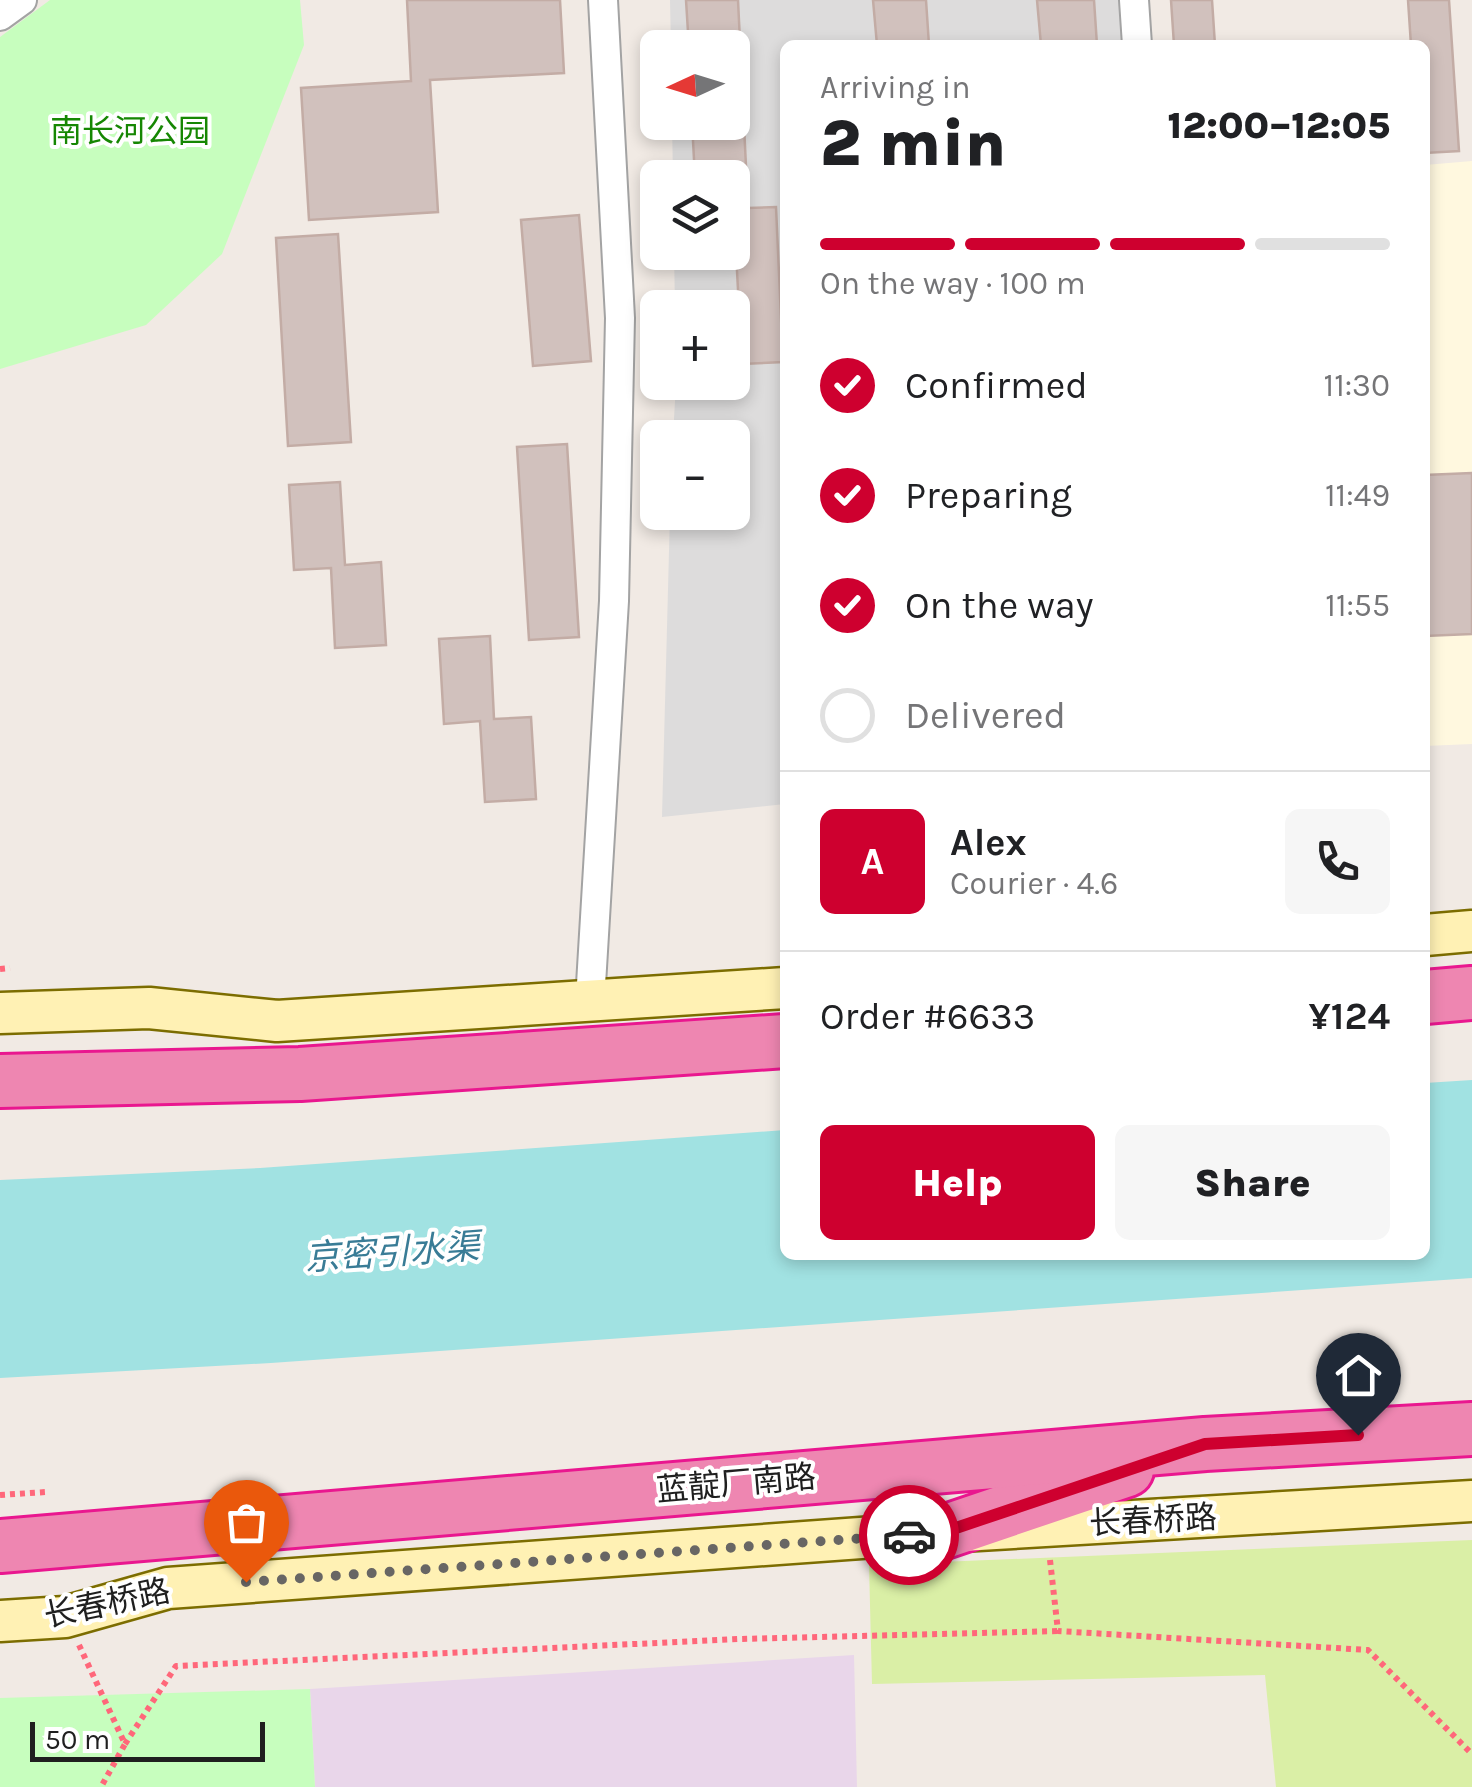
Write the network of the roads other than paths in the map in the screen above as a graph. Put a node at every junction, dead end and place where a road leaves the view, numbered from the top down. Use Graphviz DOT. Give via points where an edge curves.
graph roads {
  1 [pos="22,0"];
  2 [pos="603,0"];
  3 [pos="1134,0"];
  4 [pos="0,16"];
  5 [pos="1136,40"];
  6 [pos="1472,931"];
  7 [pos="1430,935"];
  8 [pos="780,988"];
  9 [pos="1472,993"];
  10 [pos="1430,996"];
  11 [pos="590,1001"];
  12 [pos="0,1013"];
  13 [pos="780,1041"];
  14 [pos="0,1081"];
  15 [pos="1472,1428"];
  16 [pos="1205,1444"];
  17 [pos="1472,1500"];
  18 [pos="944,1532"];
  19 [pos="0,1546"];
  20 [pos="0,1622"];
  1 -- 4 [label="street"];
  2 -- 11 [label="street" via="620,318 614,601"];
  3 -- 5 [label="street"];
  6 -- 7 [label="street"];
  8 -- 11 [label="street"];
  9 -- 10 [label="highway"];
  11 -- 12 [label="street" via="277,1022 149,1008"];
  13 -- 14 [label="highway" via="300,1074"];
  15 -- 16 [label="highway, 蓝靛厂南路"];
  16 -- 18 [label="highway"];
  16 -- 19 [label="highway, 蓝靛厂南路"];
  17 -- 18 [label="street, 长春桥路"];
  18 -- 20 [label="street, 长春桥路" via="168,1588 66,1617"];
}
